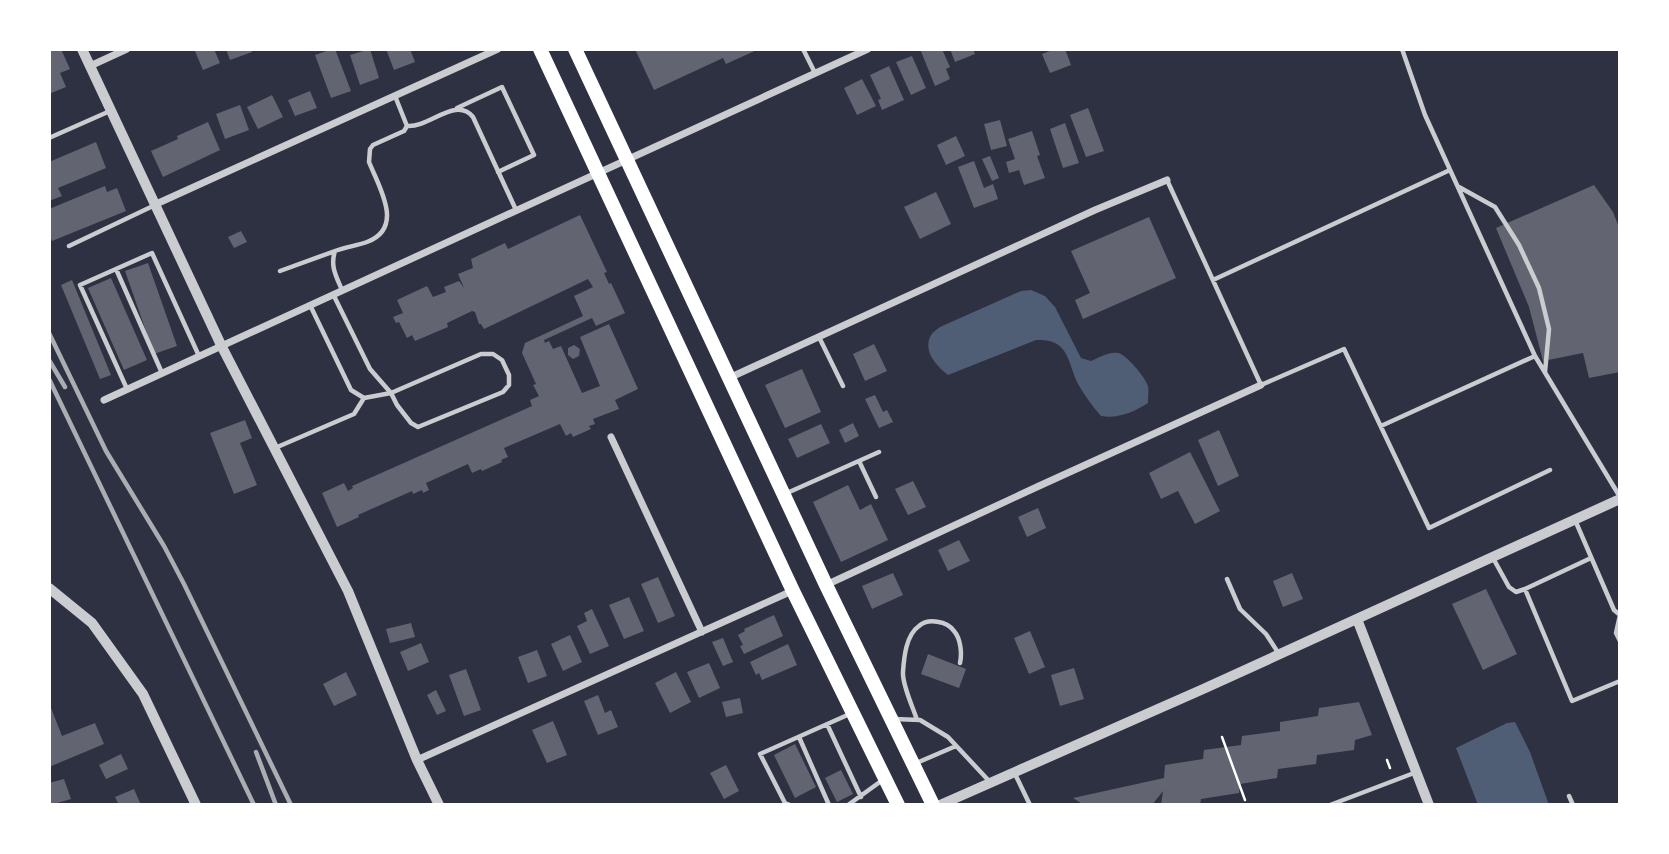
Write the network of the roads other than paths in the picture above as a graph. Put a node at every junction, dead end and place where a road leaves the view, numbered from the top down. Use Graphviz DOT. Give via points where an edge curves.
graph roads {
  1 [pos="82,49"];
  2 [pos="127,49"];
  3 [pos="498,49"];
  4 [pos="540,49"];
  5 [pos="575,49"];
  6 [pos="803,49"];
  7 [pos="868,49"];
  8 [pos="1402,49"];
  9 [pos="90,66"];
  10 [pos="815,73"];
  11 [pos="395,96"];
  12 [pos="453,110"];
  13 [pos="111,111"];
  14 [pos="407,126"];
  15 [pos="49,138"];
  16 [pos="626,159"];
  17 [pos="1450,170"];
  18 [pos="498,172"];
  19 [pos="597,172"];
  20 [pos="1167,180"];
  21 [pos="1458,187"];
  22 [pos="154,205"];
  23 [pos="516,209"];
  24 [pos="69,246"];
  25 [pos="335,251"];
  26 [pos="116,269"];
  27 [pos="280,271"];
  28 [pos="1213,280"];
  29 [pos="342,290"];
  30 [pos="333,294"];
  31 [pos="309,304"];
  32 [pos="819,337"];
  33 [pos="221,345"];
  34 [pos="199,356"];
  35 [pos="1535,356"];
  36 [pos="162,373"];
  37 [pos="1545,373"];
  38 [pos="729,378"];
  39 [pos="1261,385"];
  40 [pos="843,386"];
  41 [pos="127,389"];
  42 [pos="391,393"];
  43 [pos="364,398"];
  44 [pos="104,400"];
  45 [pos="1381,426"];
  46 [pos="611,437"];
  47 [pos="274,448"];
  48 [pos="879,452"];
  49 [pos="859,461"];
  50 [pos="1550,470"];
  51 [pos="783,495"];
  52 [pos="876,497"];
  53 [pos="1620,498"];
  54 [pos="1574,520"];
  55 [pos="1493,557"];
  56 [pos="1591,558"];
  57 [pos="1227,579"];
  58 [pos="826,585"];
  59 [pos="49,588"];
  60 [pos="1525,589"];
  61 [pos="793,591"];
  62 [pos="1620,615"];
  63 [pos="1357,619"];
  64 [pos="702,632"];
  65 [pos="1620,641"];
  66 [pos="1279,654"];
  67 [pos="960,663"];
  68 [pos="1620,681"];
  69 [pos="852,713"];
  70 [pos="891,719"];
  71 [pos="917,720"];
  72 [pos="827,724"];
  73 [pos="799,737"];
  74 [pos="956,746"];
  75 [pos="417,760"];
  76 [pos="914,765"];
  77 [pos="1014,772"];
  78 [pos="1416,772"];
  79 [pos="884,778"];
  80 [pos="991,783"];
  81 [pos="1569,796"];
  82 [pos="861,797"];
  83 [pos="196,805"];
  84 [pos="439,805"];
  85 [pos="790,805"];
  86 [pos="829,805"];
  87 [pos="848,805"];
  88 [pos="898,805"];
  89 [pos="933,805"];
  90 [pos="940,805"];
  91 [pos="1030,805"];
  92 [pos="1330,805"];
  93 [pos="1429,805"];
  94 [pos="1573,805"];
  1 -- 9 [label="street"];
  2 -- 9 [label="street"];
  3 -- 11 [label="street"];
  4 -- 19 [label="main road"];
  5 -- 16 [label="main road"];
  6 -- 10 [label="lane"];
  7 -- 10 [label="street"];
  8 -- 17 [label="lane"];
  9 -- 13 [label="street"];
  10 -- 16 [label="street"];
  11 -- 14 [label="lane"];
  11 -- 22 [label="street"];
  12 -- 14 [label="lane"];
  12 -- 18 [label="lane" via="468,111 473,117"];
  12 -- 18 [label="lane" via="502,87 534,155"];
  13 -- 15 [label="lane"];
  13 -- 22 [label="street"];
  14 -- 25 [label="lane" via="370,149 369,162 388,213 383,231 368,242"];
  16 -- 19 [label="street"];
  16 -- 38 [label="main road"];
  17 -- 21 [label="lane"];
  17 -- 28 [label="lane"];
  18 -- 23 [label="lane"];
  19 -- 23 [label="street"];
  19 -- 61 [label="main road"];
  20 -- 28 [label="lane"];
  20 -- 32 [label="street"];
  21 -- 35 [label="lane"];
  21 -- 37 [label="lane" via="1495,207 1519,245 1539,288 1549,329"];
  22 -- 24 [label="lane"];
  22 -- 33 [label="street"];
  23 -- 29 [label="street"];
  25 -- 27 [label="lane"];
  25 -- 29 [label="lane" via="333,268"];
  26 -- 34 [label="lane" via="152,253"];
  26 -- 36 [label="lane"];
  26 -- 41 [label="lane" via="80,285"];
  28 -- 39 [label="lane"];
  29 -- 30 [label="street"];
  30 -- 31 [label="street"];
  30 -- 42 [label="lane" via="370,369"];
  31 -- 33 [label="street"];
  31 -- 43 [label="lane" via="351,390"];
  32 -- 38 [label="street"];
  32 -- 40 [label="lane"];
  33 -- 34 [label="street"];
  33 -- 47 [label="street"];
  34 -- 36 [label="street"];
  35 -- 37 [label="lane"];
  35 -- 45 [label="lane"];
  36 -- 41 [label="street"];
  37 -- 53 [label="lane"];
  38 -- 51 [label="main road"];
  39 -- 45 [label="lane" via="1345,349"];
  39 -- 58 [label="street"];
  41 -- 44 [label="street"];
  42 -- 42 [label="lane" via="418,428 503,392 509,375 502,360 493,354 481,355"];
  42 -- 43 [label="lane"];
  43 -- 47 [label="lane" via="354,414"];
  45 -- 50 [label="lane" via="1429,528"];
  46 -- 64 [label="street"];
  47 -- 75 [label="street" via="348,591"];
  48 -- 49 [label="lane"];
  49 -- 51 [label="lane"];
  49 -- 52 [label="lane"];
  51 -- 58 [label="main road"];
  53 -- 54 [label="street"];
  54 -- 55 [label="street"];
  54 -- 56 [label="lane"];
  55 -- 60 [label="lane" via="1509,587 1516,592"];
  55 -- 63 [label="street"];
  56 -- 60 [label="lane"];
  56 -- 62 [label="lane"];
  57 -- 66 [label="lane" via="1240,609"];
  58 -- 70 [label="main road"];
  59 -- 83 [label="street" via="92,623 143,694"];
  60 -- 68 [label="lane" via="1572,701"];
  61 -- 64 [label="street"];
  61 -- 69 [label="main road"];
  62 -- 65 [label="lane" via="1616,633"];
  63 -- 66 [label="street"];
  63 -- 78 [label="street"];
  64 -- 75 [label="street"];
  66 -- 77 [label="street"];
  67 -- 71 [label="lane" via="954,631 935,621 918,626 908,640 902,674"];
  69 -- 72 [label="lane"];
  69 -- 79 [label="main road"];
  70 -- 71 [label="lane"];
  70 -- 76 [label="main road"];
  71 -- 74 [label="lane"];
  72 -- 73 [label="lane"];
  72 -- 82 [label="lane"];
  73 -- 85 [label="lane" via="760,754"];
  73 -- 86 [label="lane"];
  74 -- 76 [label="lane"];
  74 -- 80 [label="lane"];
  75 -- 84 [label="street"];
  76 -- 89 [label="main road"];
  77 -- 80 [label="street"];
  77 -- 91 [label="lane"];
  78 -- 92 [label="lane"];
  78 -- 93 [label="street"];
  79 -- 82 [label="lane"];
  79 -- 88 [label="main road"];
  80 -- 90 [label="street"];
  81 -- 94 [label="lane"];
  82 -- 87 [label="lane"];
}
